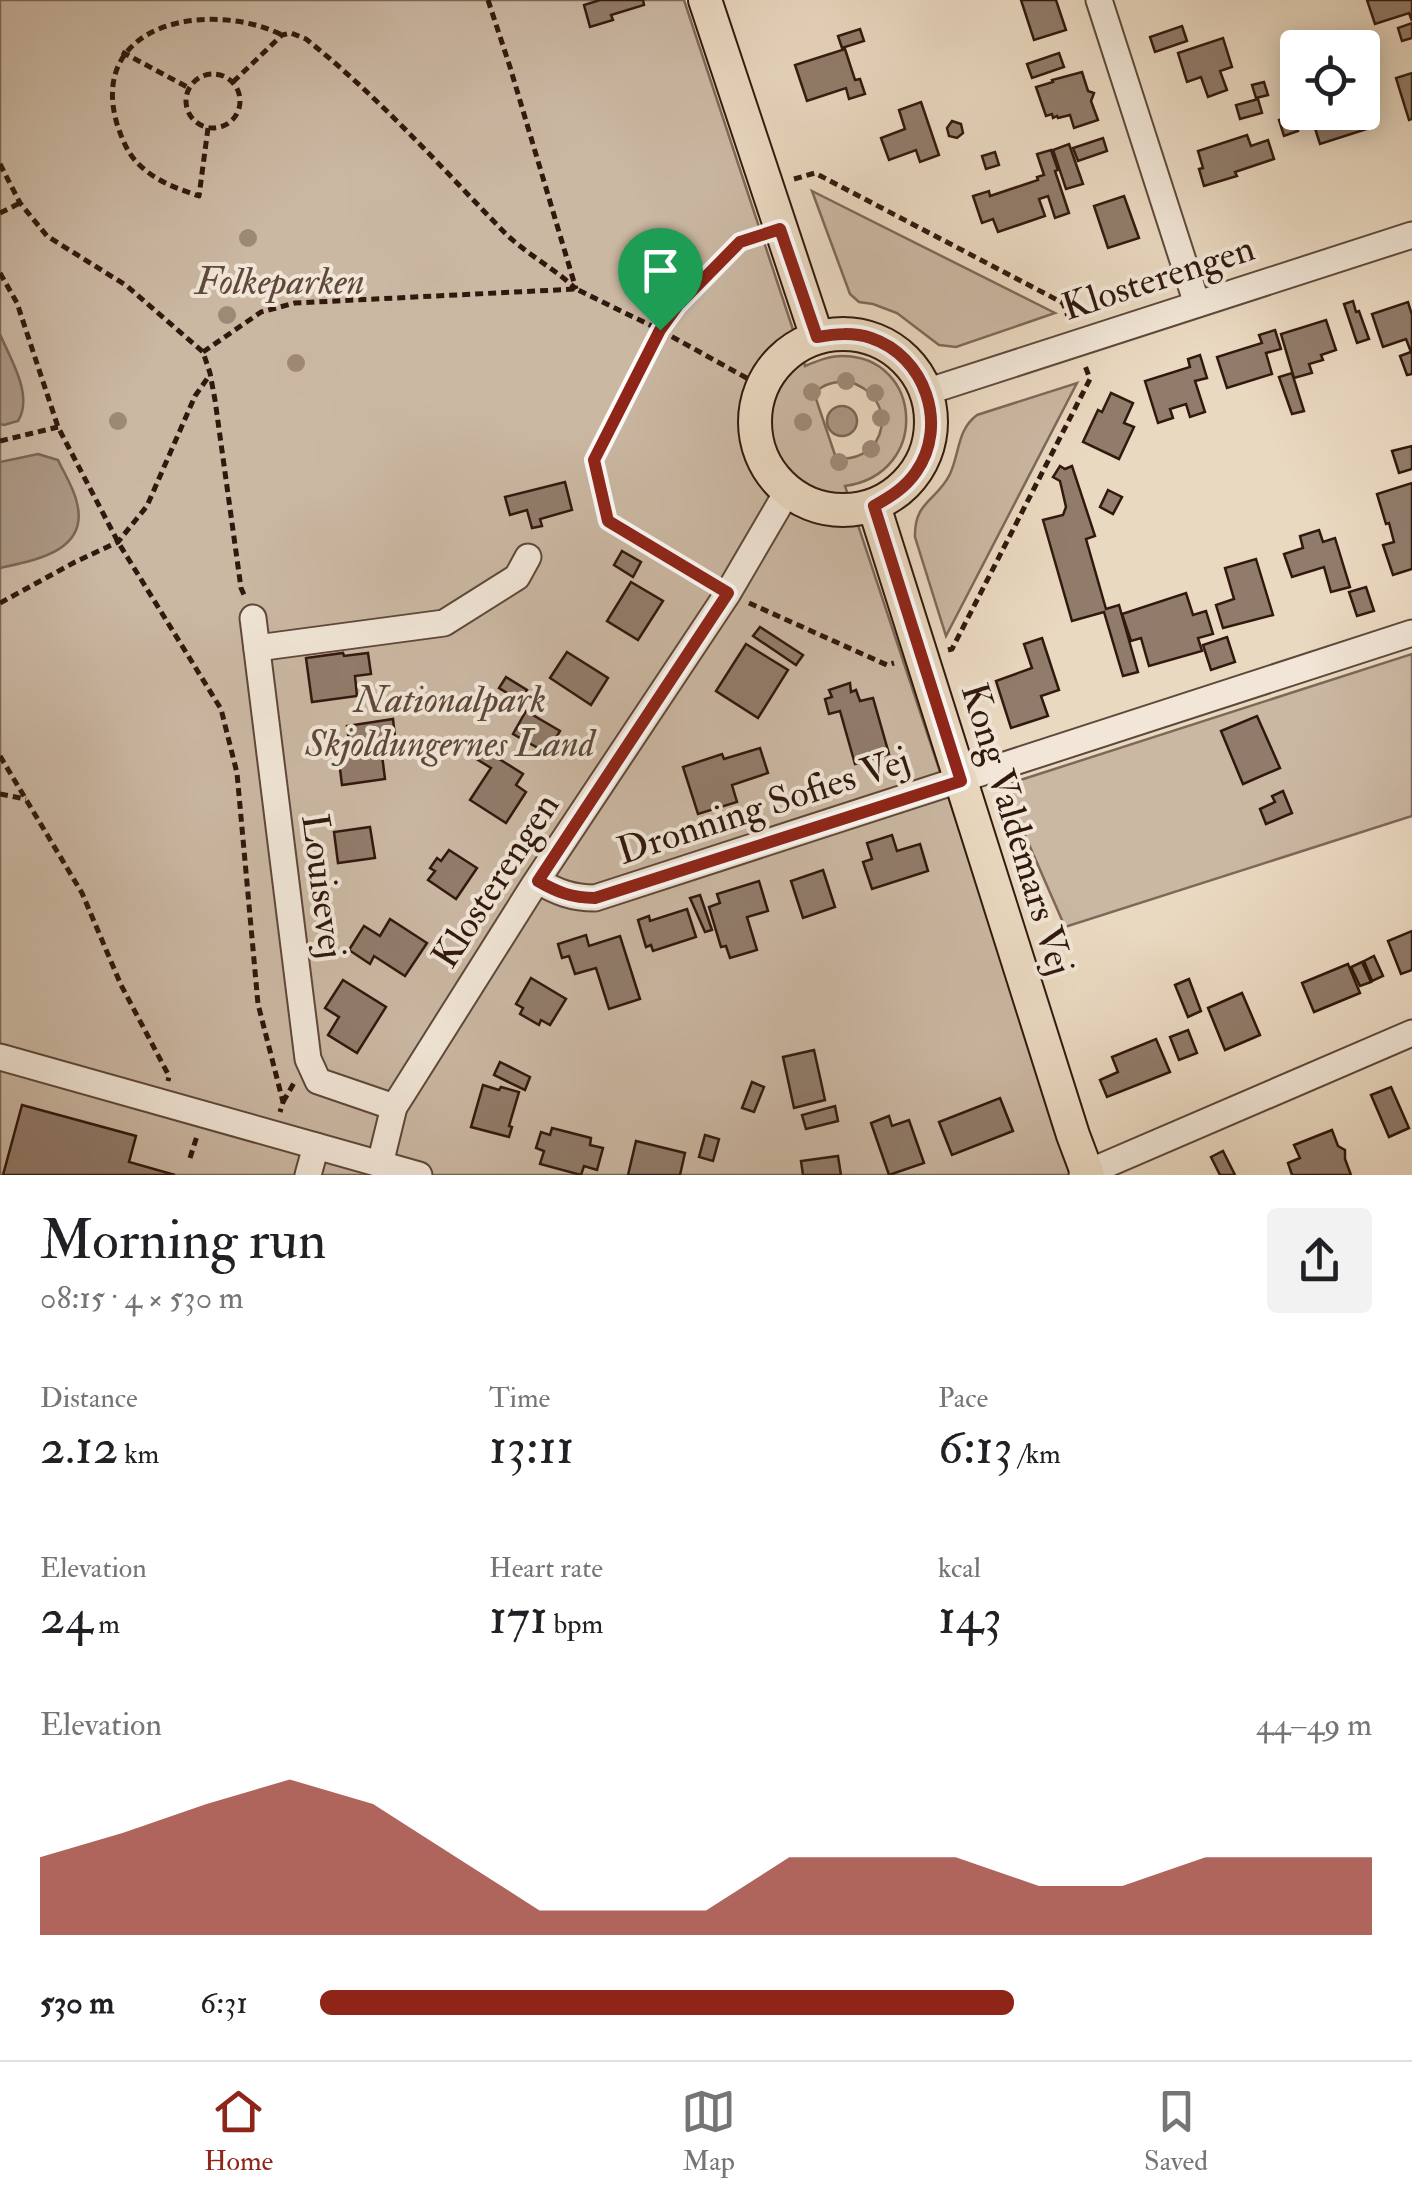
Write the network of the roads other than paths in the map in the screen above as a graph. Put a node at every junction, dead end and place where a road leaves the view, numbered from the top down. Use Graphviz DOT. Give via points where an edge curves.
graph roads {
  1 [pos="706,0"];
  2 [pos="1099,0"];
  3 [pos="1412,235"];
  4 [pos="1197,304"];
  5 [pos="817,337"];
  6 [pos="926,392"];
  7 [pos="787,492"];
  8 [pos="874,506"];
  9 [pos="528,556"];
  10 [pos="253,618"];
  11 [pos="1412,633"];
  12 [pos="257,648"];
  13 [pos="961,781"];
  14 [pos="538,881"];
  15 [pos="1412,1033"];
  16 [pos="0,1057"];
  17 [pos="394,1107"];
  18 [pos="316,1146"];
  19 [pos="380,1164"];
  20 [pos="1086,1174"];
  21 [pos="308,1175"];
  22 [pos="419,1175"];
  1 -- 5 [label="main road"];
  2 -- 4 [label="street"];
  3 -- 4 [label="street, Klosterengen"];
  4 -- 6 [label="street, Klosterengen"];
  5 -- 6 [label="main road" via="844,333 894,350"];
  5 -- 7 [label="main road" via="775,364 754,414 756,444"];
  6 -- 8 [label="main road" via="932,419 917,472"];
  7 -- 8 [label="main road" via="829,510"];
  7 -- 14 [label="street, Klosterengen"];
  8 -- 13 [label="main road, Kong Valdemars Vej" via="937,653"];
  9 -- 12 [label="street" via="517,577 444,624"];
  10 -- 12 [label="street, Louisevej"];
  11 -- 13 [label="street, Dronning Sofies Vej"];
  12 -- 17 [label="street, Louisevej" via="308,1059 318,1081"];
  13 -- 14 [label="street, Dronning Sofies Vej" via="595,898 562,895"];
  13 -- 20 [label="main road, Kong Valdemars Vej"];
  14 -- 17 [label="street, Klosterengen"];
  15 -- 20 [label="street"];
  16 -- 18 [label="street"];
  17 -- 19 [label="street, Klosterengen"];
  18 -- 19 [label="street"];
  18 -- 21 [label="street"];
  19 -- 22 [label="street"];
}
